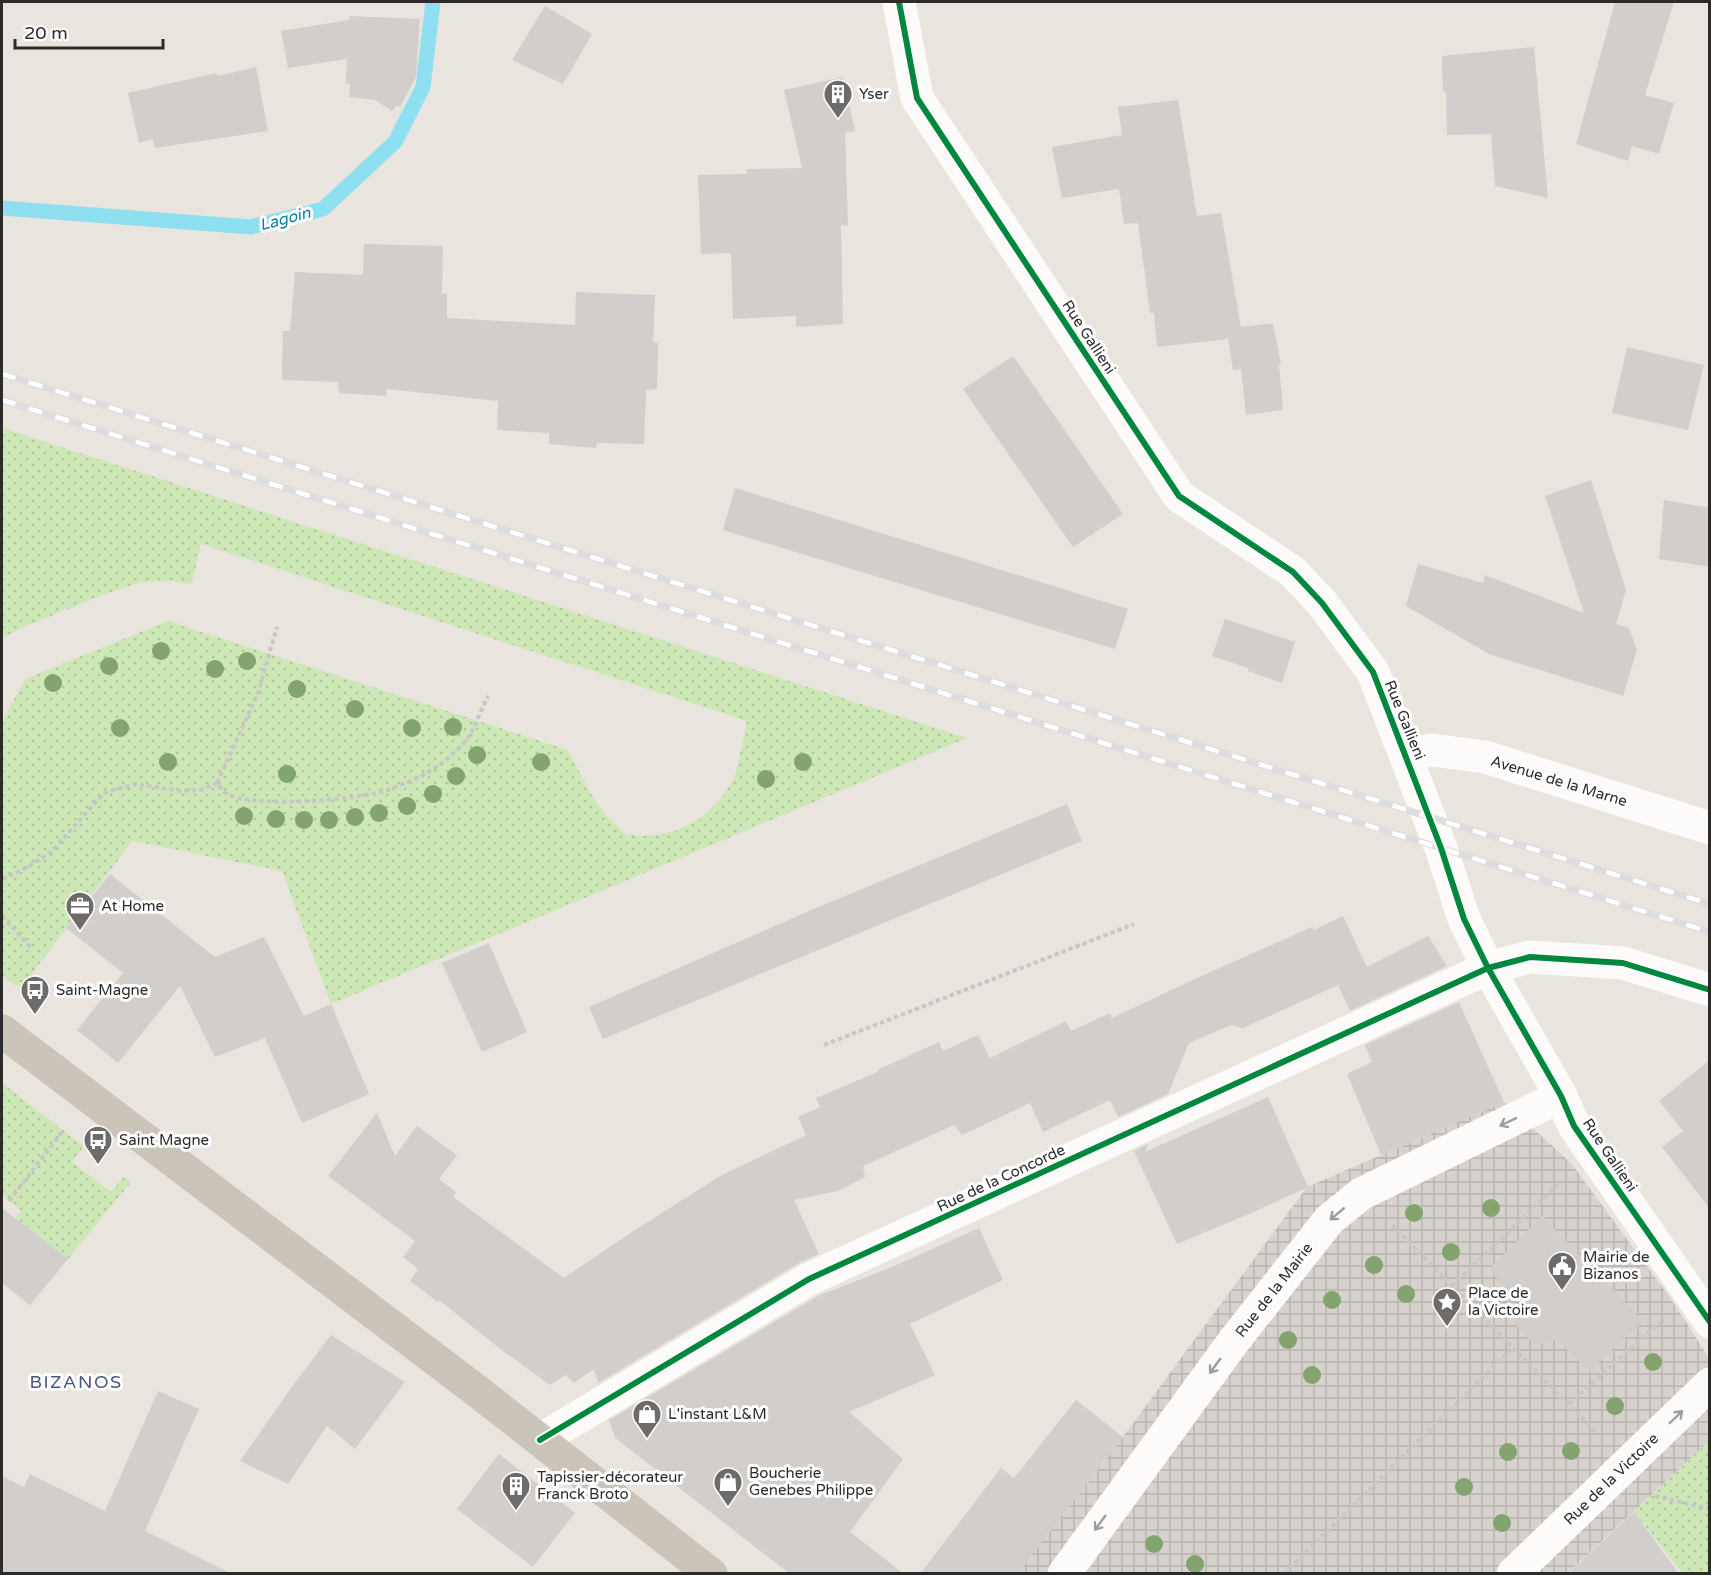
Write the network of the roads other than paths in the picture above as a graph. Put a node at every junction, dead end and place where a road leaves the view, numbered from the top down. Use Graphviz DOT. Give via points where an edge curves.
graph roads {
  1 [pos="899,2"];
  2 [pos="1406,755"];
  3 [pos="1710,828"];
  4 [pos="1488,968"];
  5 [pos="1710,990"];
  6 [pos="2,1031"];
  7 [pos="1561,1096"];
  8 [pos="1710,1322"];
  9 [pos="1710,1384"];
  10 [pos="540,1440"];
  11 [pos="711,1574"];
  12 [pos="1064,1574"];
  13 [pos="1513,1574"];
  1 -- 2 [label="street, Rue Gallieni" via="917,98 1179,496 1293,572 1322,603 1373,672"];
  2 -- 3 [label="street, Avenue de la Marne" via="1431,750 1485,757"];
  2 -- 4 [label="street, Rue Gallieni" via="1464,919"];
  4 -- 5 [label="street, Rue de la Concorde" via="1530,957 1623,963"];
  4 -- 7 [label="street, Rue Gallieni"];
  4 -- 10 [label="street, Rue de la Concorde" via="809,1279"];
  6 -- 10 [label="main road"];
  7 -- 8 [label="street, Rue Gallieni" via="1574,1126"];
  7 -- 12 [label="street, Rue de la Mairie, one-way" via="1361,1194 1329,1221 1233,1342"];
  13 -- 9 [label="street, Rue de la Victoire, one-way"];
  10 -- 11 [label="main road"];
}
